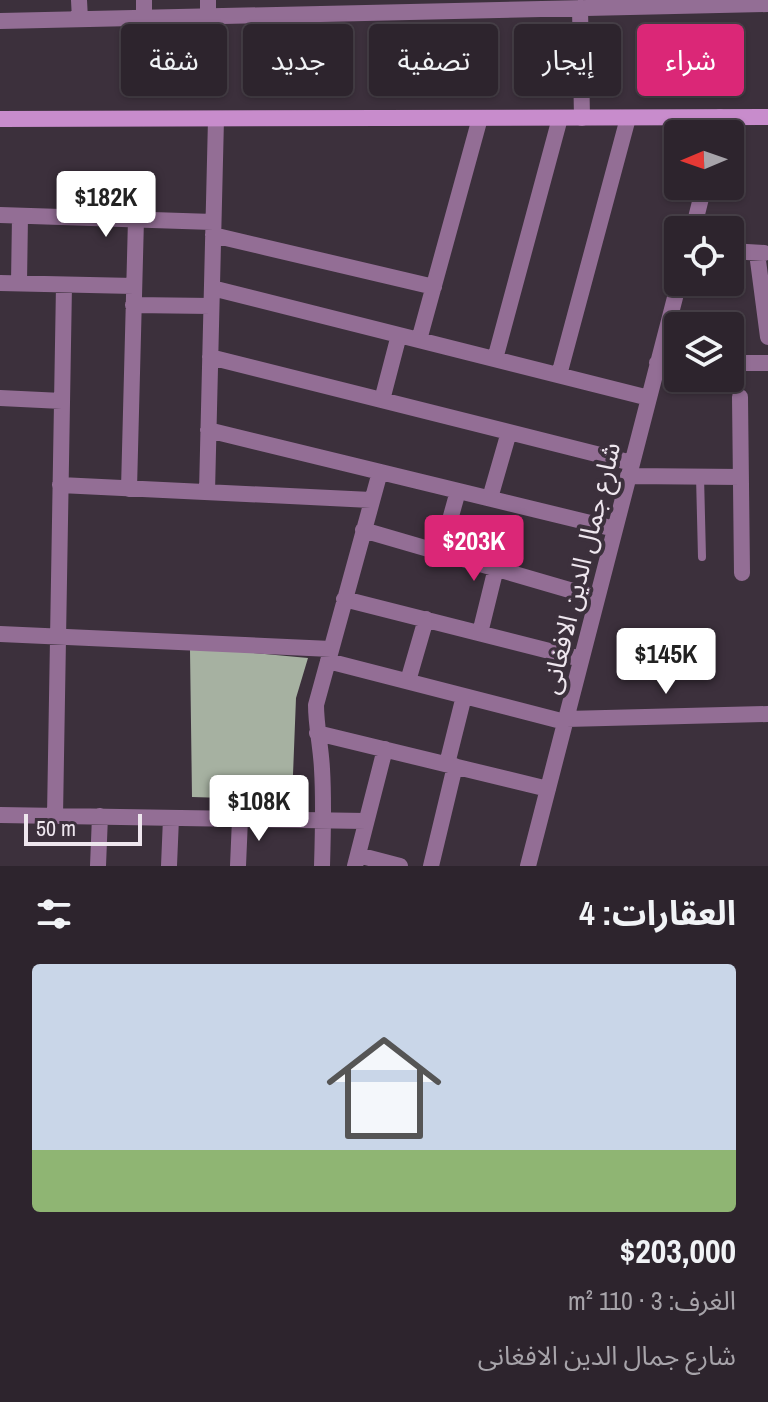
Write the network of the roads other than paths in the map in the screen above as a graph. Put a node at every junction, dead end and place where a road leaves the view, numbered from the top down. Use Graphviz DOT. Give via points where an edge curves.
graph roads {
  1 [pos="79,0"];
  2 [pos="144,0"];
  3 [pos="648,3"];
  4 [pos="768,4"];
  5 [pos="414,6"];
  6 [pos="572,6"];
  7 [pos="208,8"];
  8 [pos="144,18"];
  9 [pos="80,19"];
  10 [pos="0,21"];
  11 [pos="768,117"];
  12 [pos="480,118"];
  13 [pos="560,118"];
  14 [pos="582,118"];
  15 [pos="628,118"];
  16 [pos="0,119"];
  17 [pos="216,119"];
  18 [pos="664,121"];
  19 [pos="744,121"];
  20 [pos="0,215"];
  21 [pos="20,216"];
  22 [pos="136,219"];
  23 [pos="213,229"];
  24 [pos="762,253"];
  25 [pos="0,283"];
  26 [pos="19,283"];
  27 [pos="64,285"];
  28 [pos="134,286"];
  29 [pos="434,287"];
  30 [pos="212,288"];
  31 [pos="675,296"];
  32 [pos="133,305"];
  33 [pos="211,306"];
  34 [pos="399,335"];
  35 [pos="768,337"];
  36 [pos="419,340"];
  37 [pos="210,357"];
  38 [pos="495,359"];
  39 [pos="657,363"];
  40 [pos="664,363"];
  41 [pos="744,363"];
  42 [pos="768,363"];
  43 [pos="559,375"];
  44 [pos="740,397"];
  45 [pos="0,398"];
  46 [pos="649,398"];
  47 [pos="382,400"];
  48 [pos="62,401"];
  49 [pos="208,430"];
  50 [pos="509,432"];
  51 [pos="630,469"];
  52 [pos="380,472"];
  53 [pos="700,476"];
  54 [pos="741,477"];
  55 [pos="60,485"];
  56 [pos="129,489"];
  57 [pos="458,491"];
  58 [pos="207,492"];
  59 [pos="490,498"];
  60 [pos="371,500"];
  61 [pos="615,529"];
  62 [pos="363,530"];
  63 [pos="441,552"];
  64 [pos="702,557"];
  65 [pos="496,568"];
  66 [pos="742,573"];
  67 [pos="597,598"];
  68 [pos="344,599"];
  69 [pos="426,619"];
  70 [pos="480,633"];
  71 [pos="0,634"];
  72 [pos="58,636"];
  73 [pos="329,655"];
  74 [pos="581,659"];
  75 [pos="408,681"];
  76 [pos="464,696"];
  77 [pos="768,714"];
  78 [pos="565,720"];
  79 [pos="317,733"];
  80 [pos="385,749"];
  81 [pos="451,765"];
  82 [pos="548,789"];
  83 [pos="0,815"];
  84 [pos="55,816"];
  85 [pos="100,816"];
  86 [pos="171,818"];
  87 [pos="240,819"];
  88 [pos="324,820"];
  89 [pos="366,821"];
  90 [pos="356,860"];
  91 [pos="98,866"];
  92 [pos="169,866"];
  93 [pos="238,866"];
  94 [pos="322,866"];
  95 [pos="400,866"];
  96 [pos="431,866"];
  97 [pos="528,866"];
  1 -- 9 [label="street"];
  2 -- 8 [label="street"];
  3 -- 4 [label="street"];
  3 -- 6 [label="street"];
  5 -- 6 [label="street"];
  5 -- 7 [label="street"];
  6 -- 14 [label="street"];
  7 -- 8 [label="street"];
  8 -- 9 [label="street"];
  9 -- 10 [label="street"];
  11 -- 19 [label="street"];
  12 -- 13 [label="street"];
  12 -- 17 [label="street"];
  12 -- 29 [label="street"];
  13 -- 14 [label="street"];
  13 -- 38 [label="street"];
  14 -- 15 [label="street"];
  15 -- 18 [label="street"];
  15 -- 43 [label="street"];
  16 -- 17 [label="street"];
  17 -- 23 [label="street"];
  20 -- 21 [label="street"];
  21 -- 22 [label="street"];
  21 -- 26 [label="street"];
  22 -- 23 [label="street"];
  22 -- 28 [label="street"];
  23 -- 29 [label="street"];
  23 -- 30 [label="street"];
  24 -- 35 [label="street"];
  25 -- 26 [label="street"];
  26 -- 27 [label="street"];
  27 -- 28 [label="street"];
  27 -- 48 [label="street"];
  28 -- 32 [label="street"];
  29 -- 36 [label="street"];
  30 -- 33 [label="street"];
  30 -- 34 [label="street"];
  31 -- 39 [label="street, شارع جمال الدين الافغانى"];
  32 -- 33 [label="street"];
  32 -- 56 [label="street"];
  33 -- 37 [label="street"];
  34 -- 36 [label="street"];
  34 -- 47 [label="street"];
  36 -- 38 [label="street"];
  37 -- 47 [label="street"];
  37 -- 49 [label="street"];
  38 -- 43 [label="street"];
  39 -- 40 [label="street"];
  39 -- 46 [label="street, شارع جمال الدين الافغانى"];
  41 -- 42 [label="street"];
  43 -- 46 [label="street"];
  44 -- 54 [label="street"];
  45 -- 48 [label="street"];
  46 -- 51 [label="street, شارع جمال الدين الافغانى"];
  47 -- 50 [label="street"];
  48 -- 55 [label="street"];
  49 -- 52 [label="street"];
  49 -- 58 [label="street"];
  50 -- 51 [label="street"];
  50 -- 59 [label="street"];
  51 -- 53 [label="street"];
  51 -- 61 [label="street, شارع جمال الدين الافغانى"];
  52 -- 57 [label="street"];
  52 -- 60 [label="street"];
  53 -- 54 [label="street"];
  53 -- 64 [label="lane"];
  54 -- 66 [label="street"];
  55 -- 56 [label="street"];
  55 -- 72 [label="street"];
  56 -- 58 [label="street"];
  57 -- 59 [label="street"];
  57 -- 63 [label="street"];
  58 -- 60 [label="street"];
  59 -- 61 [label="street"];
  60 -- 62 [label="street"];
  61 -- 67 [label="street, شارع جمال الدين الافغانى"];
  62 -- 63 [label="street"];
  62 -- 68 [label="street"];
  63 -- 65 [label="street"];
  65 -- 67 [label="street"];
  65 -- 70 [label="street"];
  67 -- 74 [label="street, شارع جمال الدين الافغانى"];
  68 -- 69 [label="street"];
  68 -- 73 [label="street"];
  69 -- 70 [label="street"];
  69 -- 75 [label="street"];
  70 -- 74 [label="street"];
  71 -- 72 [label="street"];
  72 -- 73 [label="street"];
  72 -- 84 [label="street"];
  73 -- 75 [label="street"];
  73 -- 79 [label="street" via="316,705"];
  74 -- 78 [label="street, شارع جمال الدين الافغانى"];
  75 -- 76 [label="street"];
  76 -- 78 [label="street"];
  76 -- 81 [label="street"];
  77 -- 78 [label="street"];
  78 -- 82 [label="street, شارع جمال الدين الافغانى"];
  79 -- 80 [label="street"];
  79 -- 88 [label="street"];
  80 -- 81 [label="street"];
  80 -- 89 [label="street"];
  81 -- 82 [label="street"];
  81 -- 96 [label="street"];
  82 -- 97 [label="street, شارع جمال الدين الافغانى"];
  83 -- 84 [label="street"];
  84 -- 85 [label="street"];
  85 -- 86 [label="street"];
  85 -- 91 [label="street"];
  86 -- 87 [label="street"];
  86 -- 92 [label="street"];
  87 -- 88 [label="street"];
  87 -- 93 [label="street"];
  88 -- 89 [label="street"];
  88 -- 94 [label="street"];
  89 -- 90 [label="street"];
  90 -- 95 [label="street"];
}
